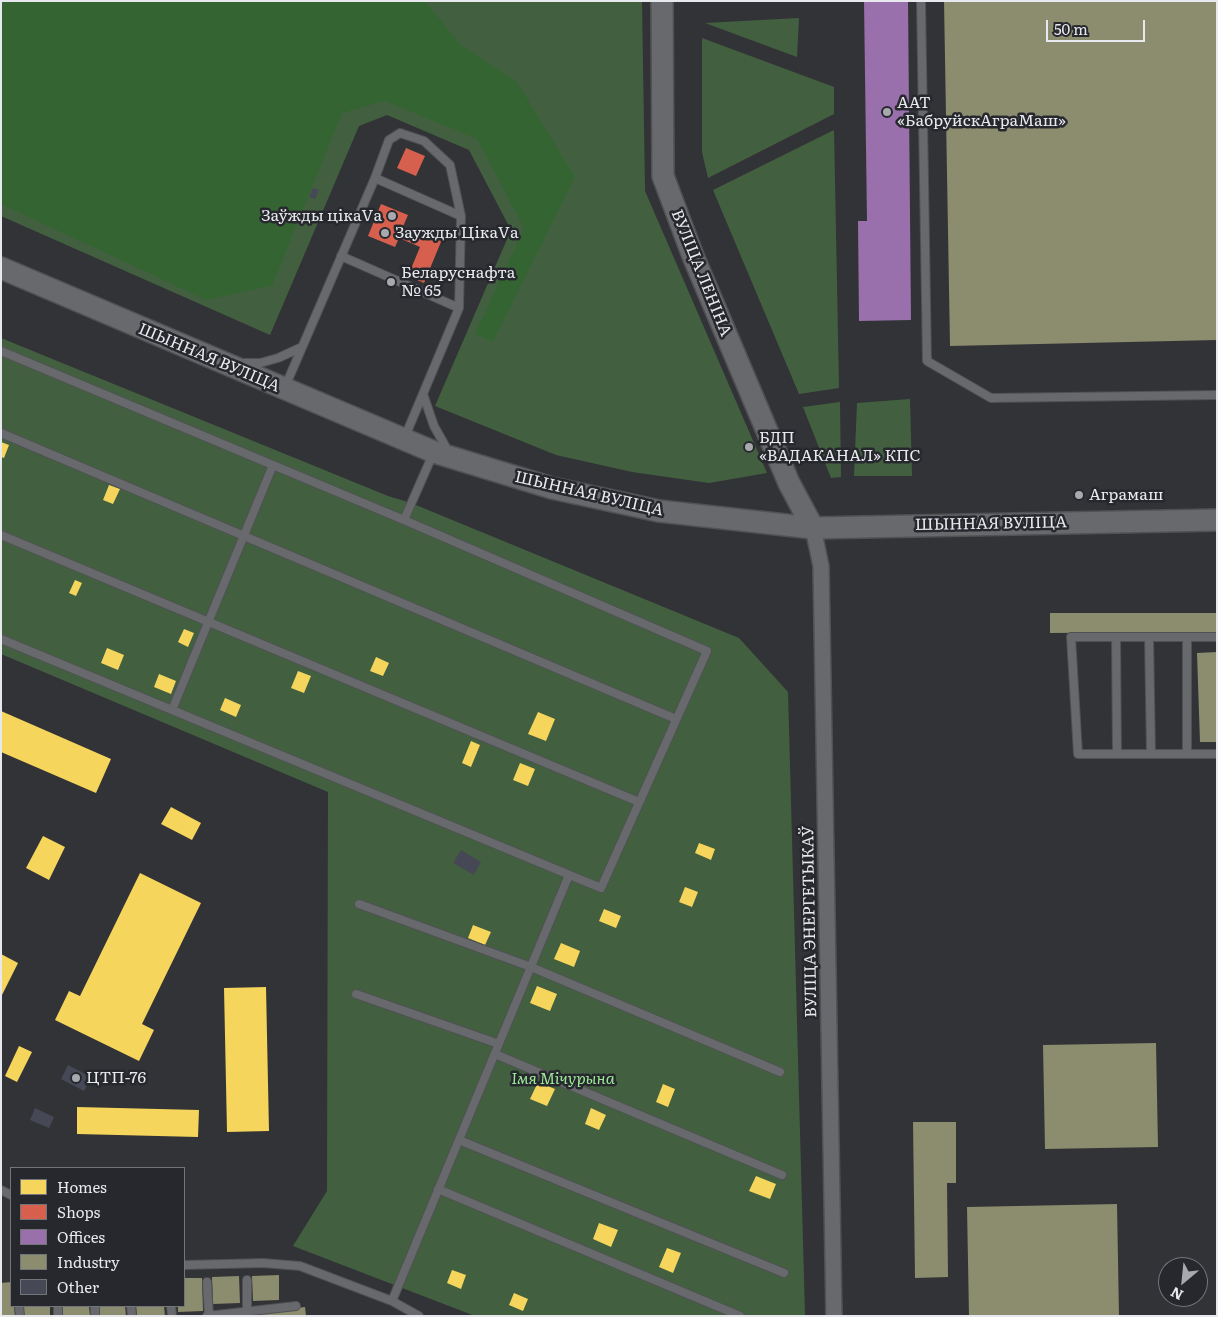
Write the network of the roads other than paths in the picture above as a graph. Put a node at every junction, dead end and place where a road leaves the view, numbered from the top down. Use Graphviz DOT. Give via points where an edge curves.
graph roads {
  1 [pos="662,1"];
  2 [pos="921,1"];
  3 [pos="375,178"];
  4 [pos="461,216"];
  5 [pos="342,256"];
  6 [pos="1,268"];
  7 [pos="459,308"];
  8 [pos="302,347"];
  9 [pos="1,350"];
  10 [pos="224,364"];
  11 [pos="284,390"];
  12 [pos="423,394"];
  13 [pos="1217,395"];
  14 [pos="1,434"];
  15 [pos="403,441"];
  16 [pos="443,455"];
  17 [pos="273,465"];
  18 [pos="404,520"];
  19 [pos="1217,520"];
  20 [pos="814,528"];
  21 [pos="1,535"];
  22 [pos="244,536"];
  23 [pos="209,622"];
  24 [pos="1116,637"];
  25 [pos="1149,637"];
  26 [pos="1187,637"];
  27 [pos="1217,637"];
  28 [pos="1,639"];
  29 [pos="172,710"];
  30 [pos="676,719"];
  31 [pos="1117,754"];
  32 [pos="1151,754"];
  33 [pos="1187,754"];
  34 [pos="1217,754"];
  35 [pos="639,802"];
  36 [pos="569,875"];
  37 [pos="359,904"];
  38 [pos="531,967"];
  39 [pos="356,994"];
  40 [pos="498,1044"];
  41 [pos="495,1054"];
  42 [pos="780,1072"];
  43 [pos="459,1140"];
  44 [pos="782,1174"];
  45 [pos="438,1189"];
  46 [pos="185,1265"];
  47 [pos="784,1273"];
  48 [pos="247,1280"];
  49 [pos="207,1282"];
  50 [pos="392,1300"];
  51 [pos="296,1306"];
  52 [pos="247,1312"];
  53 [pos="208,1316"];
  54 [pos="419,1316"];
  55 [pos="740,1316"];
  56 [pos="834,1316"];
  1 -- 20 [label="main road, ВУЛІЦА ЛЕНІНА" via="664,176 693,256 781,465"];
  2 -- 13 [label="lane" via="927,362 992,398"];
  3 -- 4 [label="lane"];
  3 -- 4 [label="lane" via="389,140 400,133 424,141 450,165"];
  3 -- 5 [label="lane"];
  4 -- 7 [label="lane"];
  5 -- 7 [label="lane"];
  5 -- 8 [label="lane"];
  6 -- 10 [label="main road, ШЫННАЯ ВУЛІЦА"];
  7 -- 12 [label="lane"];
  8 -- 10 [label="lane" via="260,363"];
  8 -- 11 [label="lane"];
  9 -- 17 [label="lane"];
  10 -- 11 [label="main road, ШЫННАЯ ВУЛІЦА"];
  11 -- 15 [label="main road, ШЫННАЯ ВУЛІЦА"];
  12 -- 15 [label="lane"];
  12 -- 16 [label="lane"];
  14 -- 22 [label="lane"];
  15 -- 16 [label="main road, ШЫННАЯ ВУЛІЦА"];
  16 -- 18 [label="lane"];
  16 -- 20 [label="main road, ШЫННАЯ ВУЛІЦА" via="552,488 659,511"];
  17 -- 18 [label="lane"];
  17 -- 22 [label="lane"];
  18 -- 30 [label="lane" via="707,651"];
  19 -- 20 [label="main road, ШЫННАЯ ВУЛІЦА"];
  20 -- 56 [label="street, ВУЛІЦА ЭНЕРГЕТЫКАЎ" via="821,566"];
  21 -- 23 [label="lane"];
  22 -- 23 [label="lane"];
  22 -- 30 [label="lane"];
  23 -- 29 [label="lane"];
  23 -- 35 [label="lane"];
  24 -- 25 [label="lane"];
  24 -- 31 [label="lane"];
  24 -- 31 [label="lane" via="1071,637 1078,754"];
  25 -- 26 [label="lane"];
  25 -- 32 [label="lane"];
  26 -- 27 [label="lane"];
  26 -- 33 [label="lane"];
  28 -- 29 [label="lane"];
  29 -- 36 [label="lane"];
  30 -- 35 [label="lane"];
  31 -- 32 [label="lane"];
  32 -- 33 [label="lane"];
  33 -- 34 [label="lane"];
  35 -- 36 [label="lane" via="601,888"];
  36 -- 38 [label="lane"];
  37 -- 38 [label="lane"];
  38 -- 40 [label="lane"];
  38 -- 42 [label="lane"];
  39 -- 40 [label="lane"];
  40 -- 41 [label="lane"];
  41 -- 43 [label="lane"];
  41 -- 44 [label="lane"];
  43 -- 45 [label="lane"];
  43 -- 47 [label="lane"];
  45 -- 50 [label="lane"];
  45 -- 55 [label="lane"];
  46 -- 50 [label="lane" via="263,1263 300,1266"];
  48 -- 52 [label="lane"];
  49 -- 53 [label="lane"];
  50 -- 54 [label="lane"];
  51 -- 52 [label="lane"];
  52 -- 53 [label="lane"];
}
